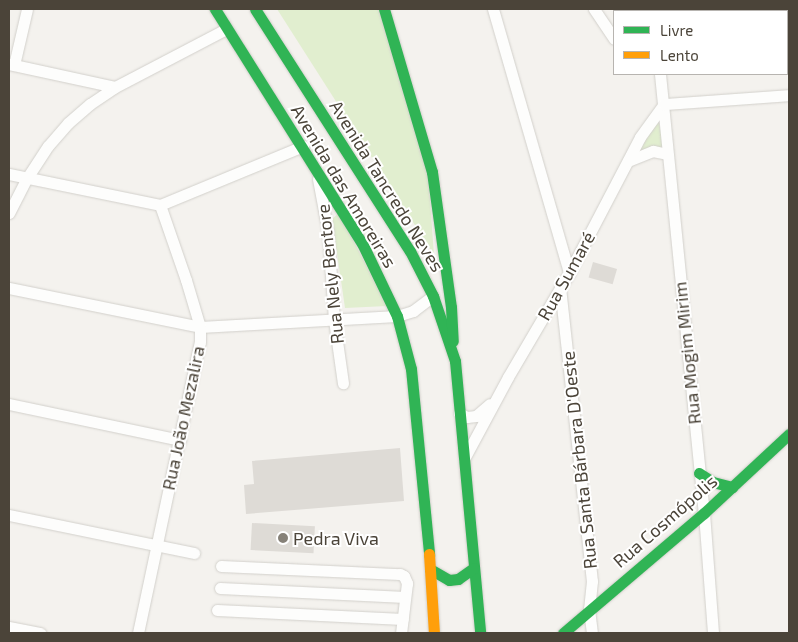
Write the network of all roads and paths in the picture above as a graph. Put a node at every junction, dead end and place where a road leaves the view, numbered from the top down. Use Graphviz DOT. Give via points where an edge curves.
graph roads {
  1 [pos="27,9"];
  2 [pos="215,9"];
  3 [pos="255,9"];
  4 [pos="384,9"];
  5 [pos="493,9"];
  6 [pos="594,9"];
  7 [pos="226,29"];
  8 [pos="613,38"];
  9 [pos="11,64"];
  10 [pos="657,76"];
  11 [pos="115,87"];
  12 [pos="789,95"];
  13 [pos="664,104"];
  14 [pos="303,146"];
  15 [pos="667,154"];
  16 [pos="628,161"];
  17 [pos="314,166"];
  18 [pos="9,174"];
  19 [pos="26,178"];
  20 [pos="160,205"];
  21 [pos="9,213"];
  22 [pos="444,249"];
  23 [pos="569,272"];
  24 [pos="560,287"];
  25 [pos="9,288"];
  26 [pos="434,296"];
  27 [pos="398,316"];
  28 [pos="334,320"];
  29 [pos="200,327"];
  30 [pos="455,361"];
  31 [pos="343,383"];
  32 [pos="502,389"];
  33 [pos="9,404"];
  34 [pos="458,413"];
  35 [pos="789,434"];
  36 [pos="180,440"];
  37 [pos="464,460"];
  38 [pos="699,473"];
  39 [pos="732,487"];
  40 [pos="704,513"];
  41 [pos="9,515"];
  42 [pos="155,547"];
  43 [pos="194,554"];
  44 [pos="221,566"];
  45 [pos="474,568"];
  46 [pos="430,569"];
  47 [pos="220,588"];
  48 [pos="405,597"];
  49 [pos="217,610"];
  50 [pos="590,610"];
  51 [pos="403,619"];
  52 [pos="9,627"];
  53 [pos="40,633"];
  54 [pos="138,633"];
  55 [pos="402,633"];
  56 [pos="434,633"];
  57 [pos="480,633"];
  58 [pos="563,633"];
  59 [pos="592,633"];
  60 [pos="713,633"];
  1 -- 9 [label="street"];
  2 -- 7 [label="main road, Avenida das Amoreiras"];
  3 -- 26 [label="main road, Avenida Tancredo Neves" via="410,252"];
  4 -- 22 [label="main road" via="432,172"];
  5 -- 23 [label="street"];
  6 -- 8 [label="street"];
  7 -- 11 [label="street"];
  7 -- 14 [label="main road, Avenida das Amoreiras"];
  9 -- 11 [label="street"];
  10 -- 13 [label="street, Rua Mogim Mirim"];
  11 -- 19 [label="street" via="68,123"];
  12 -- 13 [label="street"];
  13 -- 15 [label="street, Rua Mogim Mirim"];
  13 -- 16 [label="street, Rua Sumaré" via="640,137"];
  14 -- 17 [label="main road, Avenida das Amoreiras"];
  14 -- 20 [label="street"];
  15 -- 16 [label="street" via="653,151"];
  15 -- 38 [label="street, Rua Mogim Mirim"];
  16 -- 23 [label="street, Rua Sumaré"];
  17 -- 27 [label="main road, Avenida das Amoreiras" via="362,243"];
  17 -- 28 [label="street, Rua Nely Bentore" via="328,232"];
  18 -- 19 [label="street"];
  19 -- 20 [label="street"];
  19 -- 21 [label="street"];
  20 -- 29 [label="street, Rua João Mezalira"];
  22 -- 26 [label="main road" via="440,281"];
  22 -- 30 [label="main road"];
  23 -- 24 [label="street, Rua Sumaré"];
  24 -- 32 [label="street, Rua Sumaré"];
  24 -- 50 [label="street, Rua Santa Bárbara D'Oeste" via="592,581"];
  25 -- 29 [label="street"];
  26 -- 27 [label="street" via="420,307"];
  26 -- 30 [label="main road, Avenida Tancredo Neves"];
  27 -- 28 [label="street"];
  27 -- 46 [label="main road, Avenida das Amoreiras" via="411,369"];
  28 -- 29 [label="street"];
  28 -- 31 [label="street, Rua Nely Bentore"];
  29 -- 36 [label="street, Rua João Mezalira" via="200,342"];
  30 -- 34 [label="main road, Avenida Tancredo Neves"];
  32 -- 34 [label="street, Rua Sumaré" via="481,414 472,417"];
  32 -- 37 [label="street, Rua Sumaré"];
  33 -- 36 [label="street"];
  34 -- 37 [label="main road, Avenida Tancredo Neves"];
  35 -- 39 [label="main road, Rua Cosmópolis"];
  36 -- 42 [label="street, Rua João Mezalira"];
  37 -- 45 [label="main road, Avenida Tancredo Neves"];
  38 -- 39 [label="main road" via="713,482"];
  38 -- 40 [label="street, Rua Mogim Mirim"];
  39 -- 40 [label="main road, Rua Cosmópolis"];
  40 -- 50 [label="main road, Rua Cosmópolis"];
  40 -- 60 [label="street, Rua Mogim Mirim"];
  41 -- 42 [label="street"];
  42 -- 43 [label="street"];
  42 -- 54 [label="street, Rua João Mezalira"];
  44 -- 48 [label="street" via="400,574 407,580"];
  45 -- 46 [label="main road" via="458,579 449,580"];
  45 -- 57 [label="main road, Avenida Tancredo Neves"];
  46 -- 56 [label="main road, Avenida das Amoreiras"];
  47 -- 48 [label="street"];
  48 -- 51 [label="street"];
  49 -- 51 [label="street"];
  50 -- 58 [label="main road, Rua Cosmópolis"];
  50 -- 59 [label="street, Rua Santa Bárbara D'Oeste"];
  51 -- 55 [label="street"];
  52 -- 53 [label="street"];
}
